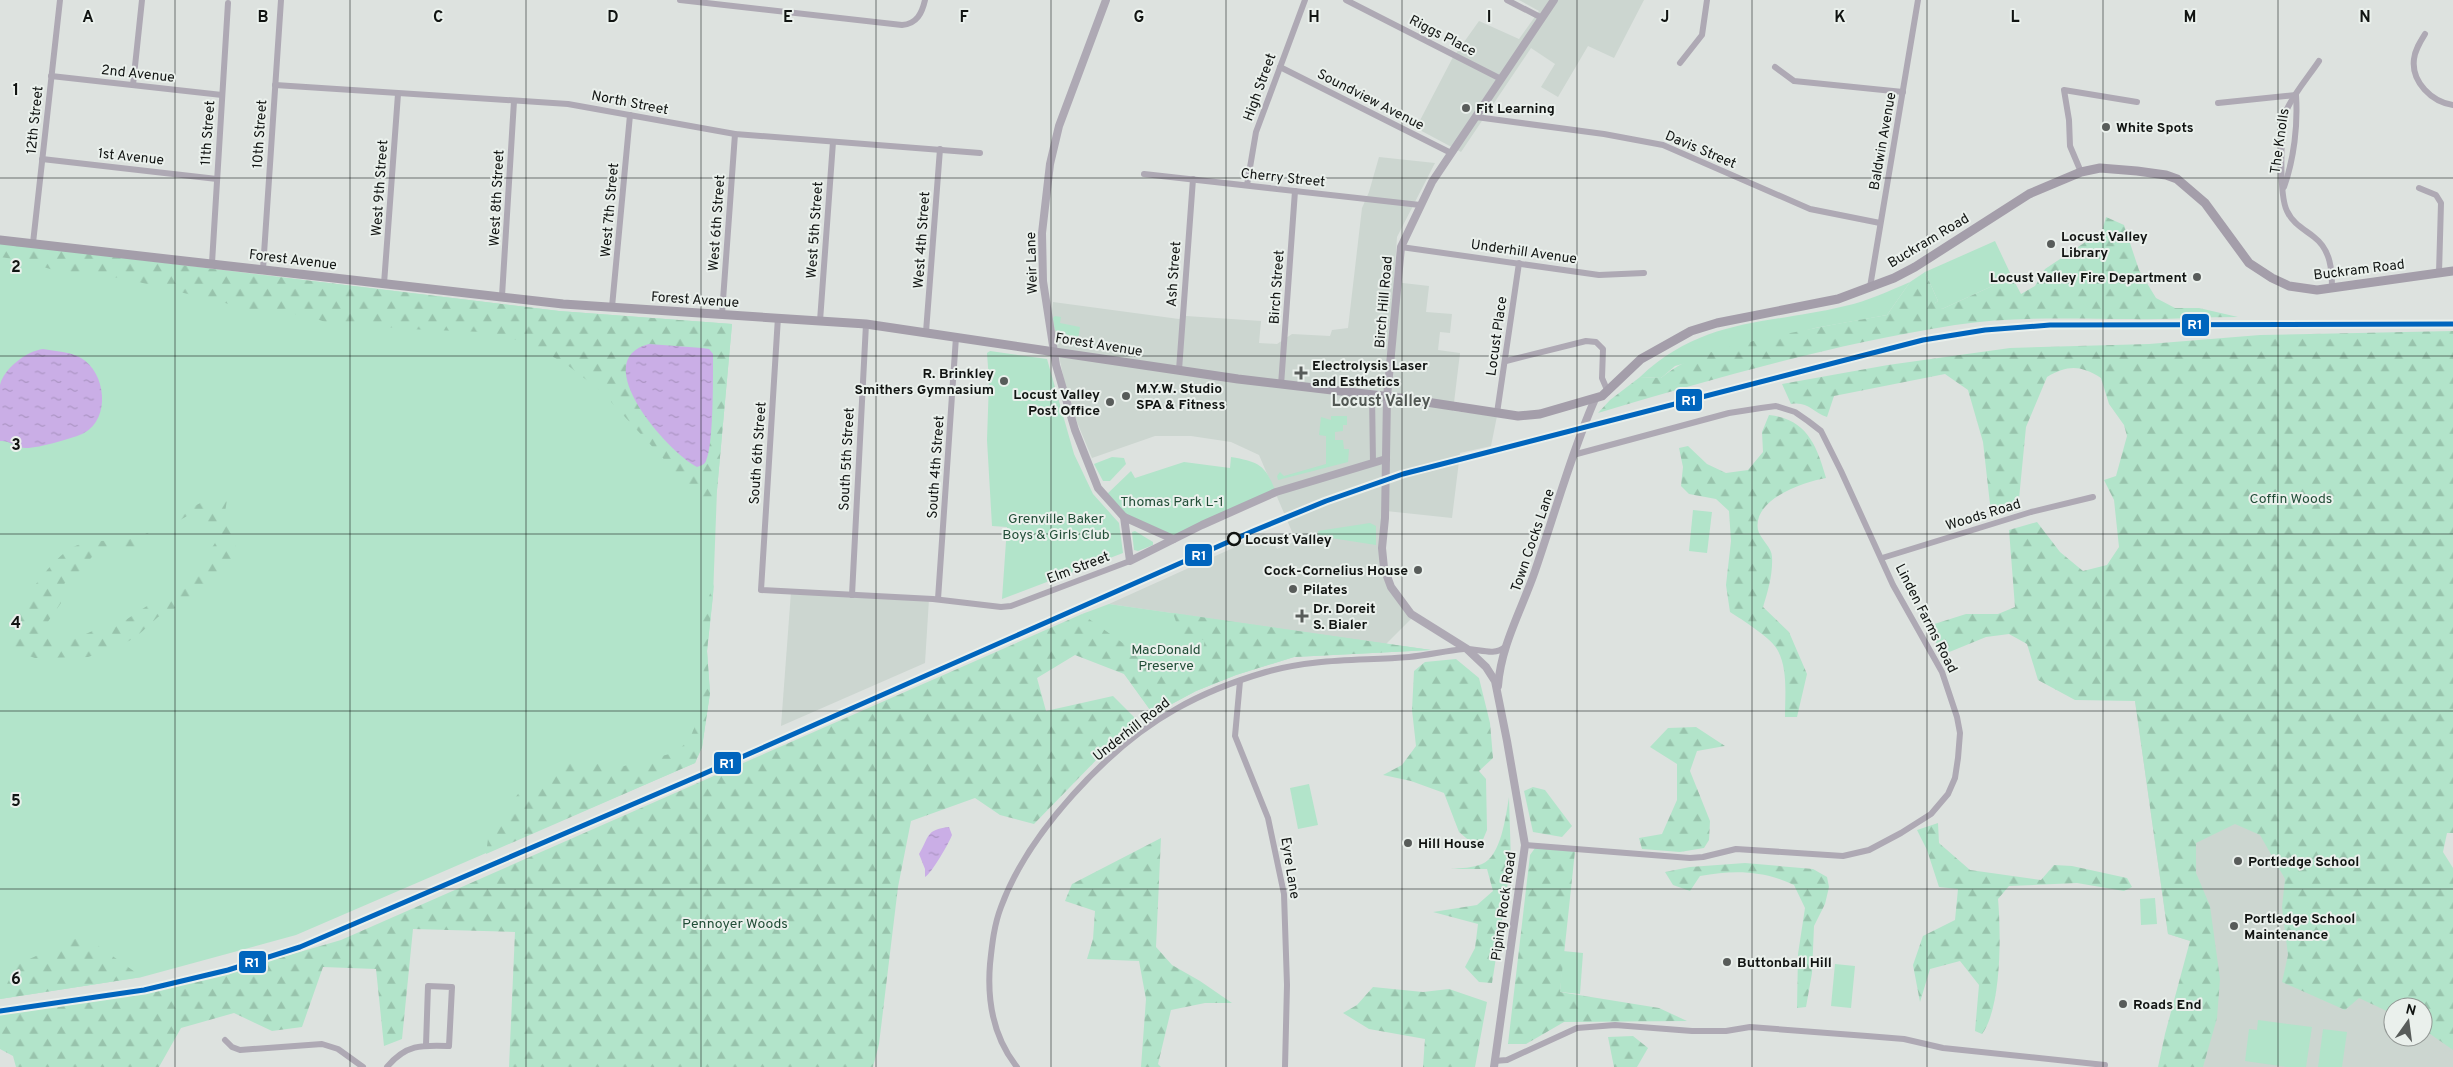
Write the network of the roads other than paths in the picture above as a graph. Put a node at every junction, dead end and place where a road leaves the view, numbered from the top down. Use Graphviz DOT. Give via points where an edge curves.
graph roads {
  1 [pos="60,0"];
  2 [pos="142,0"];
  3 [pos="280,0"];
  4 [pos="680,0"];
  5 [pos="925,0"];
  6 [pos="1105,0"];
  7 [pos="1305,0"];
  8 [pos="1346,0"];
  9 [pos="1507,0"];
  10 [pos="1554,0"];
  11 [pos="1707,0"];
  12 [pos="1918,0"];
  13 [pos="228,3"];
  14 [pos="1542,18"];
  15 [pos="2425,34"];
  16 [pos="2320,61"];
  17 [pos="1680,63"];
  18 [pos="1280,67"];
  19 [pos="1774,67"];
  20 [pos="51,76"];
  21 [pos="1501,79"];
  22 [pos="133,85"];
  23 [pos="275,85"];
  24 [pos="1903,92"];
  25 [pos="398,94"];
  26 [pos="222,95"];
  27 [pos="2296,95"];
  28 [pos="514,101"];
  29 [pos="2138,102"];
  30 [pos="2218,103"];
  31 [pos="2453,105"];
  32 [pos="630,115"];
  33 [pos="1476,117"];
  34 [pos="735,134"];
  35 [pos="833,142"];
  36 [pos="940,149"];
  37 [pos="980,153"];
  38 [pos="1451,153"];
  39 [pos="42,159"];
  40 [pos="2081,172"];
  41 [pos="1144,174"];
  42 [pos="217,178"];
  43 [pos="1193,179"];
  44 [pos="1247,185"];
  45 [pos="2419,188"];
  46 [pos="1295,191"];
  47 [pos="2282,191"];
  48 [pos="1420,205"];
  49 [pos="1880,223"];
  50 [pos="0,240"];
  51 [pos="33,243"];
  52 [pos="1401,246"];
  53 [pos="212,263"];
  54 [pos="1520,263"];
  55 [pos="262,269"];
  56 [pos="2453,271"];
  57 [pos="1644,272"];
  58 [pos="2439,273"];
  59 [pos="384,284"];
  60 [pos="1870,287"];
  61 [pos="2332,289"];
  62 [pos="502,296"];
  63 [pos="612,307"];
  64 [pos="722,314"];
  65 [pos="778,318"];
  66 [pos="820,321"];
  67 [pos="866,324"];
  68 [pos="926,332"];
  69 [pos="956,337"];
  70 [pos="1054,352"];
  71 [pos="1506,361"];
  72 [pos="1179,370"];
  73 [pos="1281,385"];
  74 [pos="1608,392"];
  75 [pos="1372,395"];
  76 [pos="1388,397"];
  77 [pos="1595,398"];
  78 [pos="1497,413"];
  79 [pos="1573,455"];
  80 [pos="1386,459"];
  81 [pos="1373,463"];
  82 [pos="2093,497"];
  83 [pos="1124,517"];
  84 [pos="1173,539"];
  85 [pos="1882,558"];
  86 [pos="1130,561"];
  87 [pos="761,590"];
  88 [pos="852,595"];
  89 [pos="938,599"];
  90 [pos="1505,647"];
  91 [pos="1467,649"];
  92 [pos="1240,681"];
  93 [pos="1498,690"];
  94 [pos="1525,844"];
  95 [pos="225,1040"];
  96 [pos="426,1045"];
  97 [pos="1494,1064"];
  98 [pos="2105,1065"];
  99 [pos="363,1067"];
  100 [pos="387,1067"];
  101 [pos="1017,1067"];
  102 [pos="1285,1067"];
  1 -- 20 [label="street, 12th Street"];
  2 -- 22 [label="street"];
  3 -- 23 [label="street, 10th Street"];
  4 -- 5 [label="street" via="902,25 916,20"];
  6 -- 70 [label="street, Weir Lane" via="1059,126 1047,183 1042,233 1043,281"];
  7 -- 18 [label="street, High Street"];
  8 -- 21 [label="street, Riggs Place"];
  9 -- 14 [label="street"];
  10 -- 14 [label="street, Birch Hill Road"];
  11 -- 17 [label="street" via="1702,35"];
  12 -- 24 [label="street, Baldwin Avenue"];
  13 -- 26 [label="street, 11th Street"];
  14 -- 21 [label="street, Birch Hill Road"];
  15 -- 31 [label="street" via="2414,58 2418,80 2439,101"];
  16 -- 27 [label="street, The Knolls"];
  18 -- 38 [label="street, Soundview Avenue"];
  18 -- 44 [label="street, High Street" via="1256,132"];
  19 -- 24 [label="street" via="1794,81"];
  20 -- 22 [label="street, 2nd Avenue"];
  20 -- 39 [label="street, 12th Street"];
  21 -- 33 [label="street, Birch Hill Road"];
  22 -- 26 [label="street, 2nd Avenue"];
  23 -- 25 [label="street, North Street"];
  23 -- 55 [label="street, 10th Street"];
  24 -- 49 [label="street, Baldwin Avenue"];
  25 -- 28 [label="street, North Street"];
  25 -- 59 [label="street, West 9th Street"];
  26 -- 42 [label="street, 11th Street"];
  27 -- 30 [label="street"];
  27 -- 47 [label="street, The Knolls" via="2289,171"];
  27 -- 47 [label="street, The Knolls" via="2287,110 2280,171"];
  28 -- 32 [label="street, North Street" via="568,104"];
  28 -- 62 [label="street, West 8th Street"];
  29 -- 40 [label="street" via="2064,90 2070,146"];
  32 -- 34 [label="street, North Street"];
  32 -- 63 [label="street, West 7th Street"];
  33 -- 38 [label="street, Birch Hill Road"];
  33 -- 49 [label="street, Davis Street" via="1662,144 1810,209"];
  34 -- 35 [label="street, North Street"];
  34 -- 64 [label="street, West 6th Street"];
  35 -- 36 [label="street, North Street"];
  35 -- 66 [label="street, West 5th Street"];
  36 -- 37 [label="street, North Street"];
  36 -- 68 [label="street, West 4th Street"];
  38 -- 48 [label="street, Birch Hill Road"];
  39 -- 42 [label="street, 1st Avenue"];
  39 -- 51 [label="street, 12th Street"];
  40 -- 60 [label="main road, Buckram Road" via="2029,194 1915,266"];
  40 -- 61 [label="main road, Buckram Road" via="2100,168 2177,179 2205,203 2242,255 2258,270 2289,286"];
  41 -- 43 [label="street, Cherry Street"];
  42 -- 53 [label="street, 11th Street"];
  43 -- 44 [label="street, Cherry Street"];
  43 -- 72 [label="street, Ash Street"];
  44 -- 46 [label="street, Cherry Street"];
  45 -- 58 [label="street" via="2436,195 2441,203"];
  46 -- 48 [label="street, Cherry Street"];
  46 -- 73 [label="street, Birch Street"];
  47 -- 61 [label="street, The Knolls" via="2287,211 2297,226 2314,237 2326,251 2332,269"];
  48 -- 52 [label="street, Birch Hill Road"];
  49 -- 60 [label="street, Baldwin Avenue"];
  50 -- 51 [label="main road, Forest Avenue"];
  51 -- 53 [label="main road, Forest Avenue"];
  52 -- 54 [label="street, Underhill Avenue"];
  52 -- 76 [label="street, Birch Hill Road"];
  53 -- 55 [label="main road, Forest Avenue"];
  54 -- 57 [label="street, Underhill Avenue" via="1599,275"];
  54 -- 71 [label="street, Locust Place"];
  55 -- 59 [label="main road, Forest Avenue"];
  56 -- 58 [label="main road, Buckram Road"];
  58 -- 61 [label="main road, Buckram Road"];
  59 -- 62 [label="main road, Forest Avenue"];
  60 -- 74 [label="main road, Buckram Road" via="1838,299 1691,331 1641,360"];
  62 -- 63 [label="main road, Forest Avenue"];
  63 -- 64 [label="main road, Forest Avenue"];
  64 -- 65 [label="main road, Forest Avenue"];
  65 -- 66 [label="main road, Forest Avenue"];
  65 -- 87 [label="street, South 6th Street"];
  66 -- 67 [label="main road, Forest Avenue"];
  67 -- 68 [label="main road, Forest Avenue"];
  67 -- 88 [label="street, South 5th Street"];
  68 -- 69 [label="main road, Forest Avenue"];
  69 -- 70 [label="main road, Forest Avenue"];
  69 -- 89 [label="street, South 4th Street"];
  70 -- 72 [label="main road, Forest Avenue"];
  70 -- 83 [label="street, Weir Lane" via="1074,430 1098,488"];
  71 -- 74 [label="street" via="1586,341 1596,342 1603,349 1602,378"];
  71 -- 78 [label="street, Locust Place"];
  72 -- 73 [label="main road, Forest Avenue"];
  73 -- 75 [label="main road, Forest Avenue"];
  74 -- 77 [label="main road, Buckram Road"];
  75 -- 76 [label="main road, Forest Avenue"];
  75 -- 81 [label="street"];
  76 -- 78 [label="main road, Buckram Road"];
  76 -- 80 [label="street, Birch Hill Road"];
  77 -- 78 [label="main road, Buckram Road" via="1528,416"];
  77 -- 79 [label="street, Town Cocks Lane"];
  79 -- 85 [label="street, Linden Farms Road" via="1729,413 1776,406 1795,412 1821,431"];
  79 -- 90 [label="street, Town Cocks Lane" via="1528,590"];
  80 -- 81 [label="street, Elm Street"];
  80 -- 91 [label="street, Birch Hill Road" via="1382,548 1384,568 1391,587 1411,614"];
  81 -- 84 [label="street, Elm Street" via="1276,492"];
  82 -- 85 [label="street, Woods Road" via="2031,512"];
  83 -- 84 [label="street, Weir Lane"];
  83 -- 86 [label="street"];
  84 -- 86 [label="street, Elm Street"];
  85 -- 94 [label="street, Linden Farms Road" via="1942,672 1957,717 1960,733 1956,778 1948,794 1931,814 1869,850 1843,856 1736,849 1690,858"];
  86 -- 89 [label="street, Elm Street" via="1011,606"];
  87 -- 88 [label="street, Elm Street"];
  88 -- 89 [label="street, Elm Street"];
  90 -- 91 [label="street, Underhill Road" via="1495,652"];
  90 -- 93 [label="street, Town Cocks Lane"];
  91 -- 92 [label="street, Underhill Road" via="1410,657 1316,661"];
  91 -- 93 [label="street, Birch Hill Road" via="1486,667"];
  92 -- 101 [label="street, Underhill Road" via="1199,696 1174,710 1112,756 1053,818 1022,860 1000,909 989,978 995,1026"];
  92 -- 102 [label="street, Eyre Lane" via="1235,736 1268,818 1284,894"];
  93 -- 94 [label="street, Piping Rock Road"];
  94 -- 97 [label="street, Piping Rock Road"];
  95 -- 99 [label="street" via="240,1050 322,1044 331,1046"];
  96 -- 96 [label="street" via="428,986 452,987 450,1046"];
  96 -- 100 [label="street" via="402,1052"];
  97 -- 98 [label="street" via="1577,1028 1615,1025 1692,1031 1750,1027 1904,1039 1943,1048"];
}
